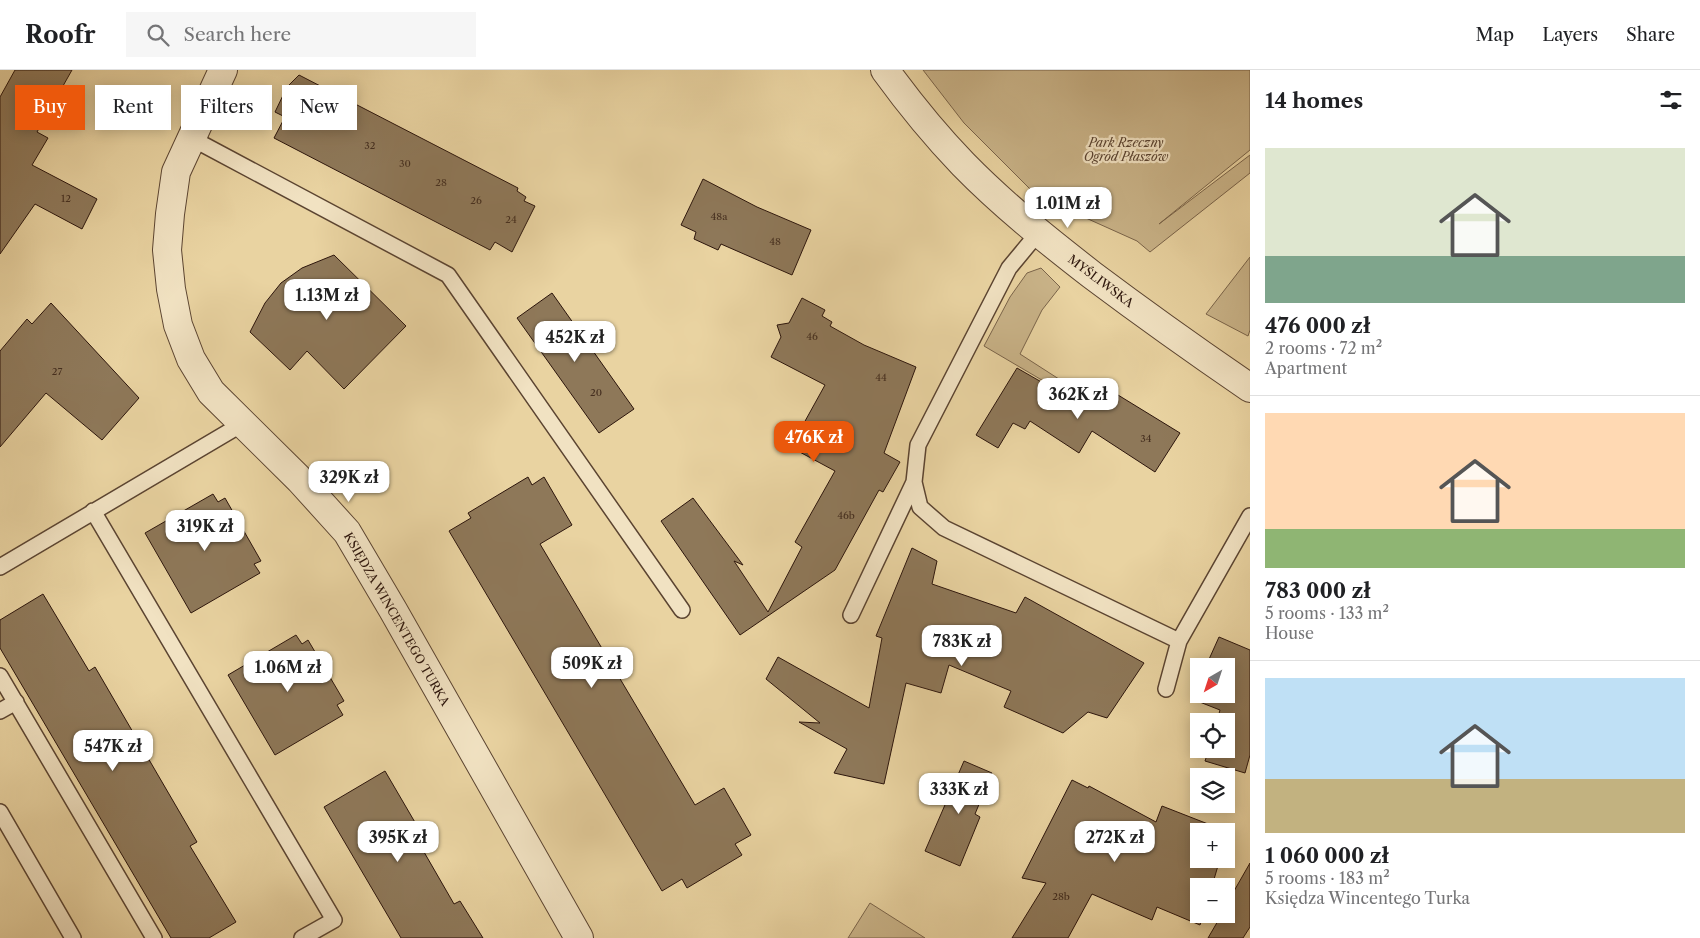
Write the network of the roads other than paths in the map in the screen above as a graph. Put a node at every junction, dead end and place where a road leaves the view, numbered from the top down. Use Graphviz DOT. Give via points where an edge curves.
graph roads {
  1 [pos="223,70"];
  2 [pos="885,70"];
  3 [pos="191,138"];
  4 [pos="1038,233"];
  5 [pos="1250,388"];
  6 [pos="242,424"];
  7 [pos="914,482"];
  8 [pos="94,512"];
  9 [pos="1250,516"];
  10 [pos="0,567"];
  11 [pos="682,610"];
  12 [pos="851,615"];
  13 [pos="1179,641"];
  14 [pos="0,676"];
  15 [pos="1166,690"];
  16 [pos="16,702"];
  17 [pos="0,711"];
  18 [pos="0,812"];
  19 [pos="73,938"];
  20 [pos="154,938"];
  21 [pos="302,938"];
  22 [pos="579,938"];
  1 -- 3 [label="street, KSIĘDZA WINCENTEGO TURKA"];
  2 -- 4 [label="street, MYŚLIWSKA" via="963,164"];
  3 -- 6 [label="street, KSIĘDZA WINCENTEGO TURKA" via="176,172 170,214 167,250 171,289 178,325 191,359 211,392"];
  3 -- 11 [label="lane" via="448,275"];
  4 -- 5 [label="street, MYŚLIWSKA" via="1167,331"];
  4 -- 7 [label="lane" via="1009,268 918,445"];
  6 -- 8 [label="lane"];
  6 -- 22 [label="street, KSIĘDZA WINCENTEGO TURKA" via="300,480 347,532"];
  7 -- 12 [label="lane"];
  7 -- 13 [label="lane" via="920,506 944,528"];
  8 -- 10 [label="lane"];
  8 -- 21 [label="lane" via="334,920"];
  9 -- 13 [label="lane"];
  13 -- 15 [label="lane"];
  14 -- 16 [label="lane"];
  16 -- 17 [label="lane"];
  16 -- 20 [label="lane"];
  18 -- 19 [label="lane"];
}
